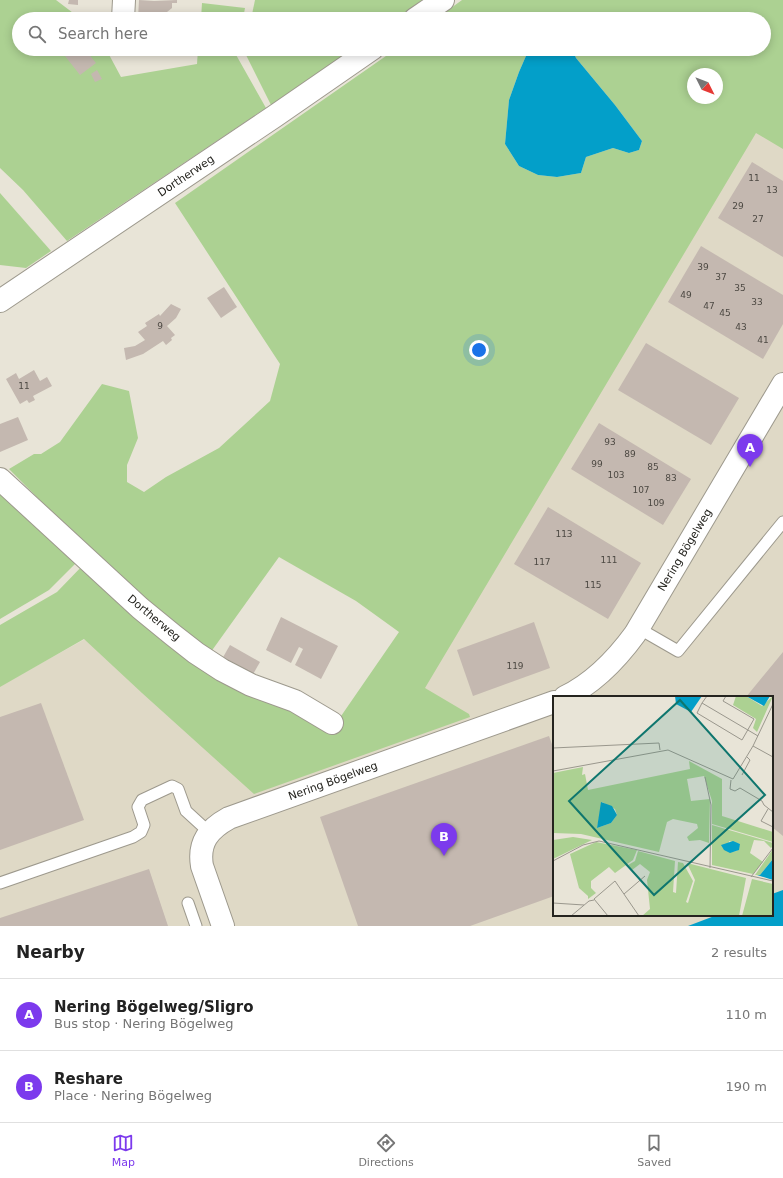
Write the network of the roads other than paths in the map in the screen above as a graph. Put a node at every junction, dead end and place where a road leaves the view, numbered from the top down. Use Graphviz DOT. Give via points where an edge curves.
graph roads {
  1 [pos="124,0"];
  2 [pos="443,0"];
  3 [pos="123,12"];
  4 [pos="425,12"];
  5 [pos="362,56"];
  6 [pos="0,301"];
  7 [pos="783,384"];
  8 [pos="0,479"];
  9 [pos="783,522"];
  10 [pos="638,628"];
  11 [pos="567,696"];
  12 [pos="553,702"];
  13 [pos="332,723"];
  14 [pos="210,833"];
  15 [pos="0,883"];
  16 [pos="188,903"];
  17 [pos="196,926"];
  18 [pos="223,926"];
  1 -- 3 [label="street"];
  2 -- 4 [label="street"];
  5 -- 6 [label="street, Dortherweg"];
  7 -- 10 [label="street, Nering Bögelweg"];
  8 -- 13 [label="street, Dortherweg" via="140,608 196,653 251,685 295,701"];
  9 -- 10 [label="lane" via="678,651"];
  10 -- 11 [label="street, Nering Bögelweg" via="610,665 583,687"];
  12 -- 14 [label="street, Nering Bögelweg" via="229,818 214,827"];
  14 -- 15 [label="lane" via="186,811 178,789 172,786 142,800 138,807 144,826 141,832 133,837"];
  14 -- 18 [label="street, Nering Bögelweg" via="204,840 200,856"];
  16 -- 17 [label="lane"];
}
